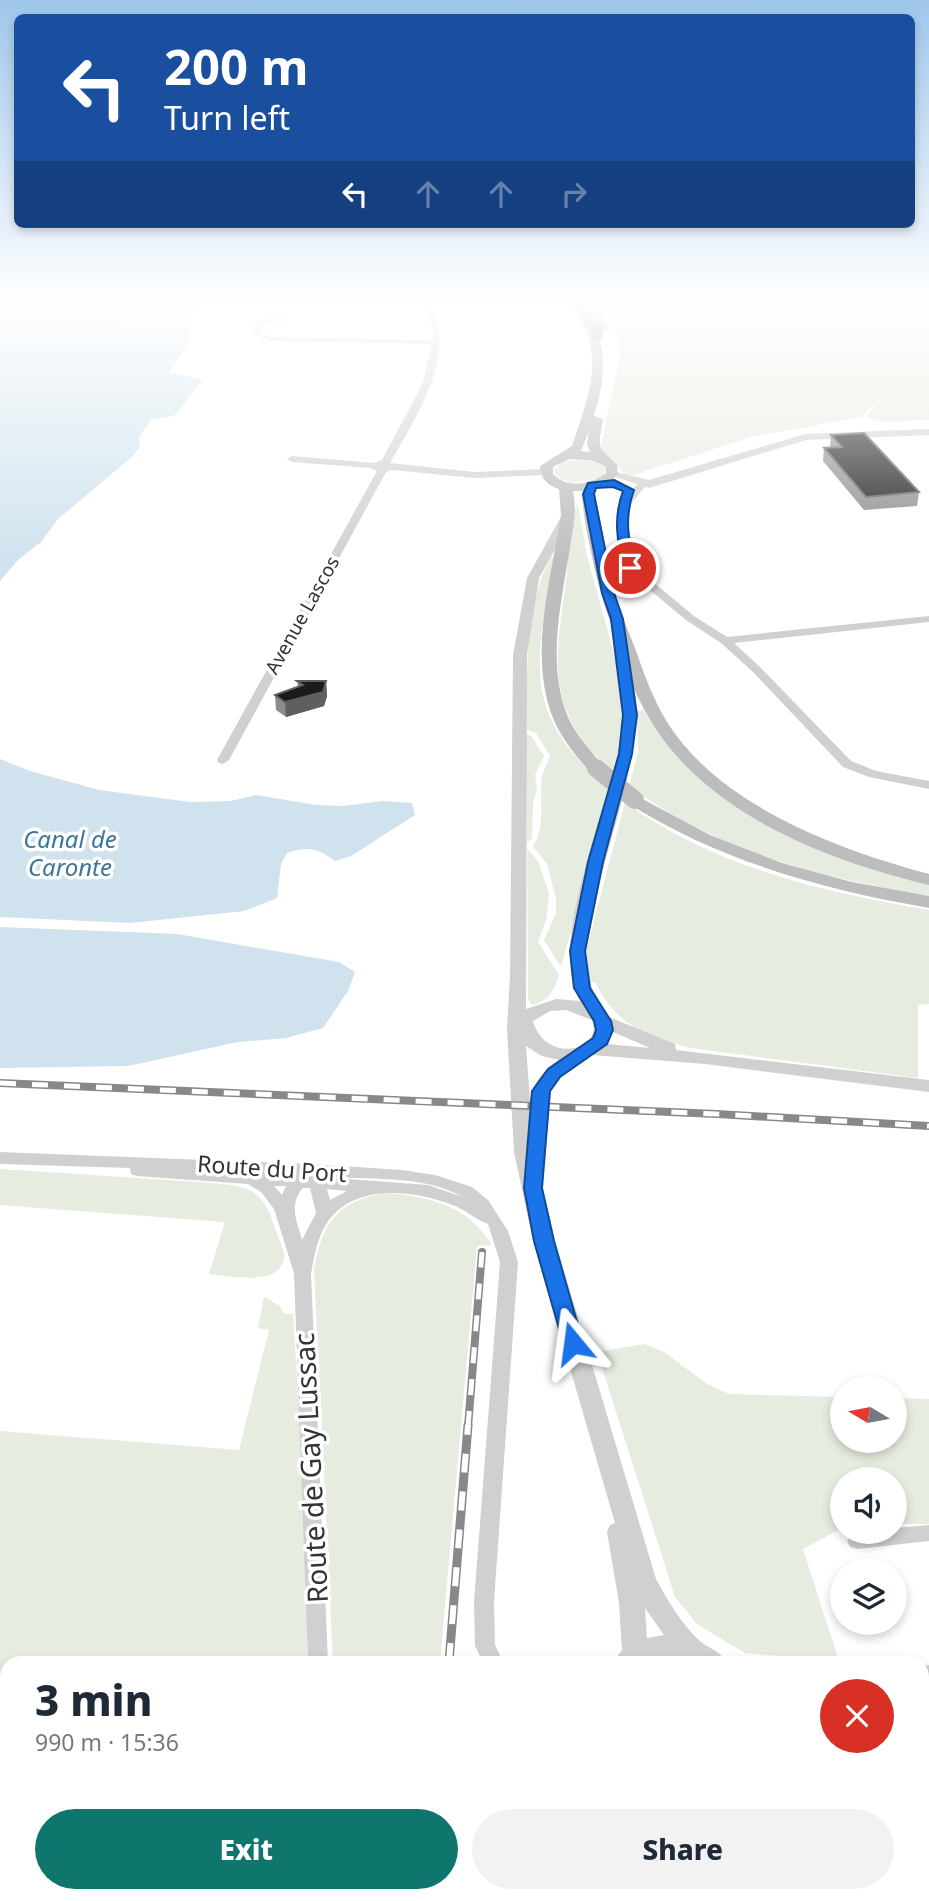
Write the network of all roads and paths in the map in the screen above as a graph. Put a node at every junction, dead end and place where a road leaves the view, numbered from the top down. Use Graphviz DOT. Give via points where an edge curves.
graph roads {
  1 [pos="421,393"];
  2 [pos="594,393"];
  3 [pos="603,393"];
  4 [pos="929,432"];
  5 [pos="569,455"];
  6 [pos="598,458"];
  7 [pos="292,459"];
  8 [pos="383,467"];
  9 [pos="546,472"];
  10 [pos="613,479"];
  11 [pos="596,484"];
  12 [pos="646,484"];
  13 [pos="565,486"];
  14 [pos="622,509"];
  15 [pos="568,515"];
  16 [pos="617,619"];
  17 [pos="929,619"];
  18 [pos="725,641"];
  19 [pos="223,760"];
  20 [pos="929,785"];
  21 [pos="929,880"];
  22 [pos="929,902"];
  23 [pos="600,1019"];
  24 [pos="519,1025"];
  25 [pos="587,1050"];
  26 [pos="705,1058"];
  27 [pos="929,1086"];
  28 [pos="0,1158"];
  29 [pos="31,1160"];
  30 [pos="308,1179"];
  31 [pos="251,1180"];
  32 [pos="378,1187"];
  33 [pos="533,1188"];
  34 [pos="285,1211"];
  35 [pos="324,1212"];
  36 [pos="496,1223"];
  37 [pos="302,1274"];
  38 [pos="608,1467"];
  39 [pos="929,1534"];
  40 [pos="907,1536"];
  41 [pos="318,1656"];
  42 [pos="490,1656"];
  43 [pos="630,1656"];
  44 [pos="634,1656"];
  45 [pos="700,1656"];
  46 [pos="702,1656"];
  1 -- 8 [label="street, Avenue Lascos"];
  2 -- 5 [label="main road" via="578,447"];
  3 -- 6 [label="main road" via="593,436"];
  4 -- 12 [label="street" via="805,437"];
  5 -- 6 [label="main road"];
  5 -- 9 [label="main road" via="552,461"];
  6 -- 10 [label="main road" via="611,465"];
  7 -- 8 [label="street"];
  8 -- 9 [label="street" via="475,475"];
  8 -- 19 [label="street, Avenue Lascos"];
  9 -- 13 [label="main road"];
  10 -- 11 [label="main road"];
  10 -- 12 [label="street"];
  10 -- 14 [label="street" via="629,490"];
  11 -- 13 [label="main road"];
  11 -- 16 [label="main road" via="588,494"];
  12 -- 14 [label="street"];
  13 -- 15 [label="main road"];
  14 -- 18 [label="street" via="622,539 630,568"];
  15 -- 22 [label="main road, bridge" via="551,641 551,684 561,720 596,768 635,800 692,834 760,863 820,882"];
  15 -- 24 [label="street" via="533,578 520,655"];
  16 -- 21 [label="main road" via="659,722 723,789 804,835"];
  16 -- 23 [label="street" via="629,696 628,736 578,951 582,988"];
  17 -- 18 [label="street"];
  18 -- 20 [label="street" via="794,705 847,764"];
  23 -- 24 [label="street" via="586,1008 555,1003"];
  23 -- 25 [label="street" via="601,1040"];
  23 -- 26 [label="street" via="661,1047"];
  24 -- 25 [label="street" via="541,1050 562,1055"];
  24 -- 33 [label="street" via="520,1115"];
  25 -- 26 [label="street"];
  25 -- 33 [label="street" via="554,1073 541,1091"];
  26 -- 27 [label="street"];
  28 -- 29 [label="street, Route du Port"];
  29 -- 30 [label="street, Route du Port" via="163,1162"];
  29 -- 31 [label="street, Route du Port"];
  30 -- 31 [label="street, Route du Port"];
  30 -- 32 [label="street, Route du Port"];
  30 -- 34 [label="street" via="287,1200"];
  30 -- 35 [label="street"];
  30 -- 36 [label="street, Route du Port" via="414,1178 446,1184 480,1200"];
  31 -- 34 [label="street, Route de Gay Lussac" via="274,1193"];
  32 -- 35 [label="street" via="346,1197"];
  32 -- 36 [label="street, Route du Port" via="445,1196"];
  33 -- 38 [label="street"];
  34 -- 37 [label="street, Route de Gay Lussac"];
  35 -- 37 [label="street, Route de Gay Lussac" via="309,1238"];
  36 -- 42 [label="street, Route du Port" via="509,1262 484,1602 485,1646"];
  37 -- 41 [label="street, Route de Gay Lussac"];
  38 -- 43 [label="street" via="632,1603"];
  38 -- 46 [label="street" via="644,1581 661,1613"];
  39 -- 40 [label="street"];
  44 -- 45 [label="street" via="653,1647 673,1646"];
}
